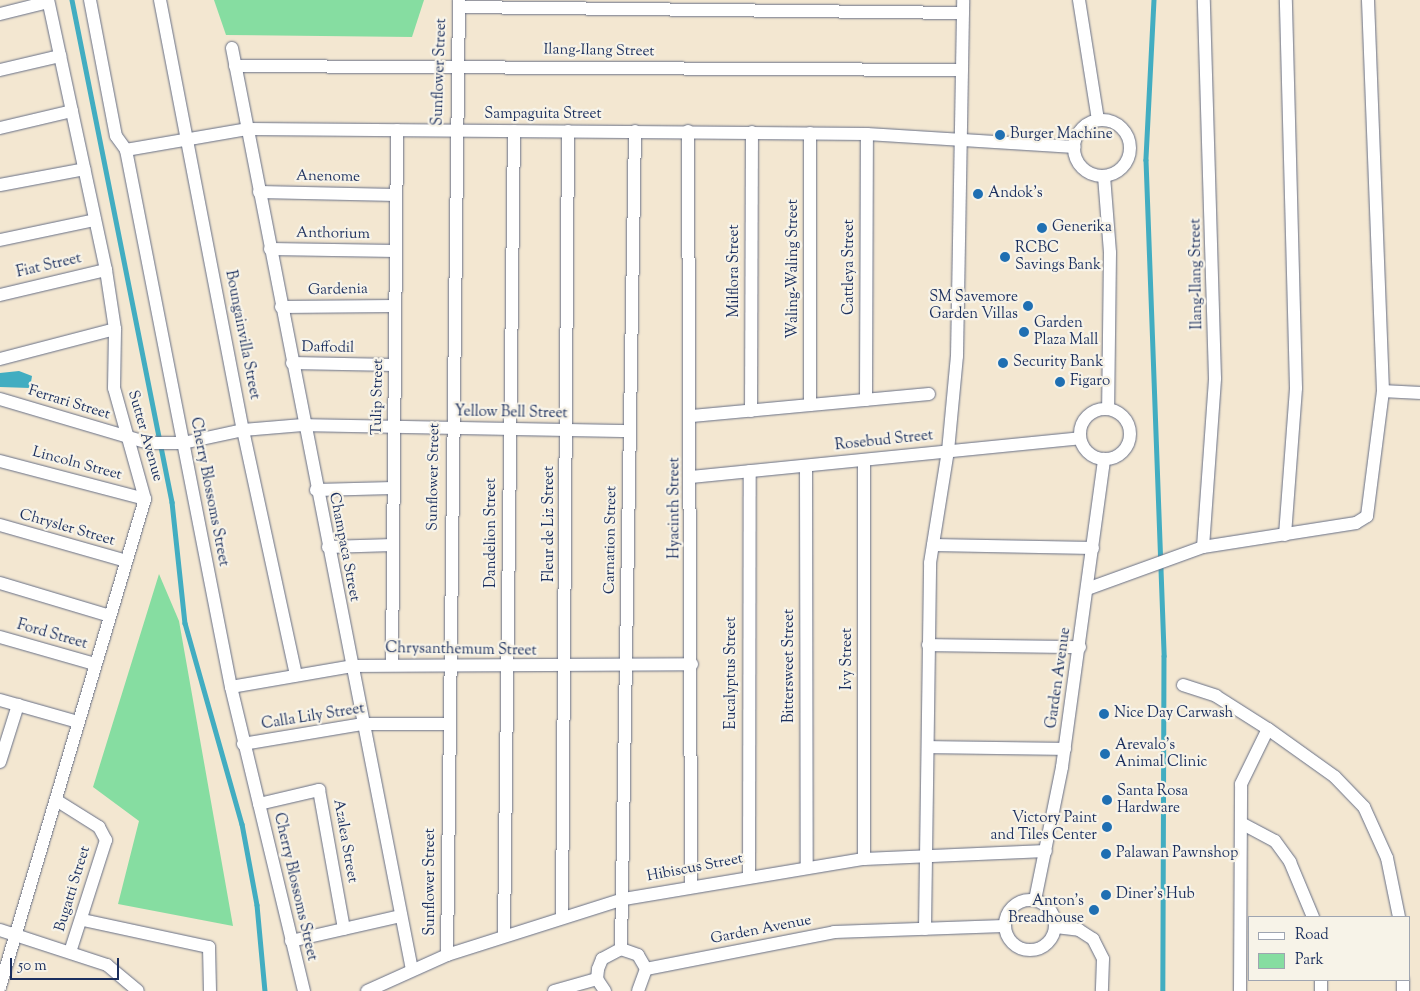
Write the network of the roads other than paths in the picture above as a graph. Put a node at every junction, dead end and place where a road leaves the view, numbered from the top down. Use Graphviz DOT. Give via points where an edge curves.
graph roads {
  1 [pos="90,0"];
  2 [pos="160,0"];
  3 [pos="963,0"];
  4 [pos="1079,0"];
  5 [pos="1204,0"];
  6 [pos="1286,0"];
  7 [pos="1368,0"];
  8 [pos="48,1"];
  9 [pos="459,3"];
  10 [pos="963,13"];
  11 [pos="0,14"];
  12 [pos="232,48"];
  13 [pos="60,56"];
  14 [pos="235,66"];
  15 [pos="456,66"];
  16 [pos="0,70"];
  17 [pos="962,70"];
  18 [pos="72,111"];
  19 [pos="1098,120"];
  20 [pos="0,128"];
  21 [pos="248,129"];
  22 [pos="397,130"];
  23 [pos="454,130"];
  24 [pos="514,131"];
  25 [pos="568,131"];
  26 [pos="635,131"];
  27 [pos="688,131"];
  28 [pos="752,132"];
  29 [pos="810,133"];
  30 [pos="868,134"];
  31 [pos="188,136"];
  32 [pos="962,138"];
  33 [pos="1074,147"];
  34 [pos="126,150"];
  35 [pos="85,170"];
  36 [pos="1104,176"];
  37 [pos="0,185"];
  38 [pos="259,192"];
  39 [pos="396,195"];
  40 [pos="95,220"];
  41 [pos="0,240"];
  42 [pos="270,249"];
  43 [pos="396,251"];
  44 [pos="106,270"];
  45 [pos="0,295"];
  46 [pos="395,306"];
  47 [pos="281,307"];
  48 [pos="115,329"];
  49 [pos="0,359"];
  50 [pos="292,363"];
  51 [pos="394,365"];
  52 [pos="1382,391"];
  53 [pos="1420,393"];
  54 [pos="928,394"];
  55 [pos="0,399"];
  56 [pos="866,400"];
  57 [pos="810,405"];
  58 [pos="1108,409"];
  59 [pos="751,411"];
  60 [pos="692,416"];
  61 [pos="303,425"];
  62 [pos="393,427"];
  63 [pos="451,428"];
  64 [pos="508,429"];
  65 [pos="243,430"];
  66 [pos="566,430"];
  67 [pos="628,431"];
  68 [pos="128,438"];
  69 [pos="1080,438"];
  70 [pos="149,443"];
  71 [pos="179,443"];
  72 [pos="948,451"];
  73 [pos="1104,459"];
  74 [pos="864,460"];
  75 [pos="0,461"];
  76 [pos="806,466"];
  77 [pos="750,471"];
  78 [pos="691,477"];
  79 [pos="393,488"];
  80 [pos="316,490"];
  81 [pos="145,499"];
  82 [pos="0,525"];
  83 [pos="1285,534"];
  84 [pos="393,545"];
  85 [pos="933,545"];
  86 [pos="328,547"];
  87 [pos="1203,547"];
  88 [pos="1093,548"];
  89 [pos="126,561"];
  90 [pos="0,583"];
  91 [pos="1087,589"];
  92 [pos="110,616"];
  93 [pos="0,637"];
  94 [pos="928,645"];
  95 [pos="1080,647"];
  96 [pos="95,664"];
  97 [pos="692,664"];
  98 [pos="392,665"];
  99 [pos="352,666"];
  100 [pos="626,666"];
  101 [pos="449,667"];
  102 [pos="566,667"];
  103 [pos="507,668"];
  104 [pos="296,675"];
  105 [pos="1182,685"];
  106 [pos="231,687"];
  107 [pos="0,700"];
  108 [pos="18,705"];
  109 [pos="78,722"];
  110 [pos="363,724"];
  111 [pos="448,724"];
  112 [pos="1268,729"];
  113 [pos="243,744"];
  114 [pos="928,747"];
  115 [pos="1065,749"];
  116 [pos="0,762"];
  117 [pos="56,800"];
  118 [pos="259,804"];
  119 [pos="1241,823"];
  120 [pos="1046,851"];
  121 [pos="929,852"];
  122 [pos="864,859"];
  123 [pos="807,866"];
  124 [pos="749,874"];
  125 [pos="691,885"];
  126 [pos="624,899"];
  127 [pos="1035,900"];
  128 [pos="401,916"];
  129 [pos="562,916"];
  130 [pos="1313,916"];
  131 [pos="1400,916"];
  132 [pos="83,920"];
  133 [pos="1004,926"];
  134 [pos="1056,927"];
  135 [pos="344,929"];
  136 [pos="925,929"];
  137 [pos="0,930"];
  138 [pos="15,935"];
  139 [pos="504,935"];
  140 [pos="291,940"];
  141 [pos="621,949"];
  142 [pos="70,952"];
  143 [pos="447,955"];
  144 [pos="646,969"];
  145 [pos="412,970"];
  146 [pos="597,979"];
  147 [pos="0,987"];
  148 [pos="138,991"];
  149 [pos="210,991"];
  150 [pos="304,991"];
  151 [pos="367,991"];
  152 [pos="554,991"];
  153 [pos="606,991"];
  154 [pos="638,991"];
  155 [pos="1102,991"];
  156 [pos="1240,991"];
  1 -- 34 [label="street, Cherry Blossoms Street" via="116,136"];
  2 -- 31 [label="street, Boungainvilla Street"];
  3 -- 10 [label="street"];
  4 -- 19 [label="street"];
  5 -- 87 [label="street, Ilang-Ilang Street" via="1216,378"];
  6 -- 83 [label="street" via="1296,388"];
  7 -- 52 [label="street"];
  8 -- 11 [label="street"];
  8 -- 13 [label="street, Sutter Avenue"];
  9 -- 10 [label="street"];
  9 -- 15 [label="street, Sunflower Street"];
  10 -- 17 [label="street"];
  12 -- 14 [label="street, Champaca Street"];
  13 -- 16 [label="street"];
  13 -- 18 [label="street, Sutter Avenue"];
  14 -- 15 [label="street, Ilang-Ilang Street"];
  14 -- 21 [label="street, Champaca Street"];
  15 -- 17 [label="street, Ilang-Ilang Street"];
  15 -- 23 [label="street, Sunflower Street"];
  17 -- 32 [label="street"];
  18 -- 20 [label="street"];
  18 -- 35 [label="street, Sutter Avenue"];
  19 -- 33 [label="street" via="1082,128"];
  19 -- 36 [label="street" via="1119,126 1130,145 1124,166"];
  21 -- 22 [label="street, Sampaguita Street"];
  21 -- 31 [label="street, Sampaguita Street"];
  21 -- 38 [label="street, Champaca Street"];
  22 -- 23 [label="street, Sampaguita Street"];
  22 -- 39 [label="street, Tulip Street"];
  23 -- 24 [label="street, Sampaguita Street"];
  23 -- 63 [label="street, Sunflower Street"];
  24 -- 25 [label="street, Sampaguita Street"];
  24 -- 64 [label="street, Dandelion Street"];
  25 -- 26 [label="street, Sampaguita Street"];
  25 -- 66 [label="street, Fleur de Liz Street"];
  26 -- 27 [label="street, Sampaguita Street"];
  26 -- 67 [label="street, Carnation Street"];
  27 -- 28 [label="street, Sampaguita Street"];
  27 -- 60 [label="street, Hyacinth Street"];
  28 -- 29 [label="street, Sampaguita Street"];
  28 -- 59 [label="street, Milflora Street"];
  29 -- 30 [label="street, Sampaguita Street"];
  29 -- 57 [label="street, Waling-Waling Street"];
  30 -- 32 [label="street, Sampaguita Street"];
  30 -- 56 [label="street, Cattleya Street"];
  31 -- 34 [label="street, Sampaguita Street"];
  31 -- 65 [label="street, Boungainvilla Street"];
  32 -- 33 [label="street, Sampaguita Street"];
  32 -- 72 [label="street" via="958,338"];
  33 -- 36 [label="street" via="1081,167"];
  34 -- 71 [label="street, Cherry Blossoms Street"];
  35 -- 37 [label="street"];
  35 -- 40 [label="street, Sutter Avenue"];
  36 -- 58 [label="street" via="1110,253"];
  38 -- 39 [label="street, Anenome"];
  38 -- 42 [label="street, Champaca Street"];
  39 -- 43 [label="street, Tulip Street"];
  40 -- 41 [label="street"];
  40 -- 44 [label="street, Sutter Avenue"];
  42 -- 43 [label="street, Anthorium"];
  42 -- 47 [label="street, Champaca Street"];
  43 -- 46 [label="street, Tulip Street"];
  44 -- 45 [label="street, Fiat Street"];
  44 -- 48 [label="street, Sutter Avenue"];
  46 -- 47 [label="street, Gardenia"];
  46 -- 51 [label="street, Tulip Street"];
  47 -- 50 [label="street, Champaca Street"];
  48 -- 49 [label="street"];
  48 -- 68 [label="street, Sutter Avenue" via="114,388"];
  50 -- 51 [label="street, Daffodil"];
  50 -- 61 [label="street, Champaca Street"];
  51 -- 62 [label="street, Tulip Street"];
  52 -- 53 [label="street"];
  52 -- 83 [label="street" via="1367,516 1356,523"];
  54 -- 56 [label="street"];
  55 -- 68 [label="street, Ferrari Street"];
  56 -- 57 [label="street"];
  57 -- 59 [label="street"];
  58 -- 69 [label="street" via="1087,417"];
  58 -- 73 [label="street" via="1125,418 1130,436 1122,453"];
  59 -- 60 [label="street"];
  60 -- 78 [label="street, Hyacinth Street"];
  61 -- 62 [label="street, Yellow Bell Street"];
  61 -- 65 [label="street, Yellow Bell Street"];
  61 -- 80 [label="street, Champaca Street"];
  62 -- 63 [label="street, Yellow Bell Street"];
  62 -- 79 [label="street, Tulip Street"];
  63 -- 64 [label="street, Yellow Bell Street"];
  63 -- 101 [label="street, Sunflower Street"];
  64 -- 66 [label="street, Yellow Bell Street"];
  64 -- 103 [label="street, Dandelion Street"];
  65 -- 71 [label="street, Yellow Bell Street"];
  65 -- 104 [label="street, Boungainvilla Street"];
  66 -- 67 [label="street, Yellow Bell Street"];
  66 -- 102 [label="street, Fleur de Liz Street"];
  67 -- 100 [label="street, Carnation Street"];
  68 -- 70 [label="street, Ferrari Street"];
  68 -- 81 [label="street, Sutter Avenue" via="142,474"];
  69 -- 72 [label="street, Rosebud Street"];
  69 -- 73 [label="street" via="1088,453"];
  70 -- 71 [label="street, Yellow Bell Street"];
  71 -- 106 [label="street, Cherry Blossoms Street"];
  72 -- 74 [label="street, Rosebud Street"];
  72 -- 85 [label="street"];
  73 -- 88 [label="street, Garden Avenue"];
  74 -- 76 [label="street, Rosebud Street"];
  74 -- 122 [label="street, Ivy Street"];
  75 -- 81 [label="street, Lincoln Street"];
  76 -- 77 [label="street, Rosebud Street"];
  76 -- 123 [label="street, Bittersweet Street"];
  77 -- 78 [label="street, Rosebud Street"];
  77 -- 124 [label="street, Eucalyptus Street"];
  78 -- 97 [label="street, Hyacinth Street"];
  79 -- 80 [label="street"];
  79 -- 84 [label="street, Tulip Street"];
  80 -- 86 [label="street, Champaca Street"];
  81 -- 89 [label="street, Sutter Avenue"];
  82 -- 89 [label="street, Chrysler Street"];
  83 -- 87 [label="street"];
  84 -- 86 [label="street"];
  84 -- 98 [label="street, Tulip Street"];
  85 -- 88 [label="street"];
  85 -- 94 [label="street"];
  86 -- 99 [label="street, Champaca Street"];
  87 -- 91 [label="street" via="1170,556 1146,571"];
  88 -- 91 [label="street, Garden Avenue"];
  89 -- 92 [label="street, Sutter Avenue"];
  90 -- 92 [label="street"];
  91 -- 95 [label="street, Garden Avenue"];
  92 -- 96 [label="street, Sutter Avenue"];
  93 -- 96 [label="street, Ford Street"];
  94 -- 95 [label="street"];
  94 -- 114 [label="street"];
  95 -- 115 [label="street, Garden Avenue"];
  96 -- 109 [label="street, Sutter Avenue"];
  97 -- 100 [label="street, Chrysanthemum Street"];
  97 -- 125 [label="street, Hyacinth Street"];
  98 -- 99 [label="street, Chrysanthemum Street"];
  98 -- 101 [label="street, Chrysanthemum Street"];
  99 -- 104 [label="street, Chrysanthemum Street"];
  99 -- 110 [label="street, Champaca Street"];
  100 -- 102 [label="street, Chrysanthemum Street"];
  100 -- 126 [label="street, Carnation Street"];
  101 -- 103 [label="street, Chrysanthemum Street"];
  101 -- 111 [label="street, Sunflower Street"];
  102 -- 103 [label="street, Chrysanthemum Street"];
  102 -- 129 [label="street, Fleur de Liz Street"];
  103 -- 139 [label="street, Dandelion Street"];
  104 -- 106 [label="street, Chrysanthemum Street"];
  105 -- 112 [label="street" via="1216,696"];
  106 -- 113 [label="street, Cherry Blossoms Street"];
  107 -- 108 [label="street"];
  108 -- 109 [label="street"];
  108 -- 116 [label="street"];
  109 -- 117 [label="street, Sutter Avenue"];
  110 -- 111 [label="street, Calla Lily Street"];
  110 -- 113 [label="street, Calla Lily Street"];
  110 -- 128 [label="street, Champaca Street"];
  111 -- 143 [label="street, Sunflower Street"];
  112 -- 119 [label="street" via="1241,784"];
  112 -- 131 [label="street" via="1335,777 1364,807 1387,858"];
  113 -- 118 [label="street, Cherry Blossoms Street"];
  114 -- 115 [label="street"];
  114 -- 121 [label="street"];
  115 -- 120 [label="street, Garden Avenue"];
  117 -- 132 [label="street, Bugatti Street" via="99,827 106,840"];
  117 -- 138 [label="street, Sutter Avenue"];
  118 -- 135 [label="street, Azalea Street" via="319,790"];
  118 -- 140 [label="street, Cherry Blossoms Street"];
  119 -- 130 [label="street" via="1275,841 1290,862"];
  119 -- 156 [label="street"];
  120 -- 121 [label="street, Hibiscus Street"];
  120 -- 127 [label="street, Garden Avenue"];
  121 -- 122 [label="street, Hibiscus Street"];
  121 -- 136 [label="street"];
  122 -- 123 [label="street, Hibiscus Street"];
  123 -- 124 [label="street, Hibiscus Street"];
  124 -- 125 [label="street, Hibiscus Street"];
  125 -- 126 [label="street, Hibiscus Street"];
  126 -- 129 [label="street, Hibiscus Street"];
  126 -- 141 [label="street, Carnation Street"];
  127 -- 133 [label="street" via="1013,906"];
  127 -- 134 [label="street" via="1050,910"];
  128 -- 135 [label="street"];
  128 -- 145 [label="street, Champaca Street"];
  129 -- 139 [label="street, Hibiscus Street"];
  132 -- 142 [label="street, Bugatti Street"];
  132 -- 149 [label="street" via="209,947"];
  133 -- 134 [label="street" via="1010,942 1025,951 1049,943"];
  133 -- 136 [label="street, Garden Avenue"];
  134 -- 155 [label="street" via="1080,930 1093,939 1103,959"];
  135 -- 140 [label="street"];
  136 -- 144 [label="street, Garden Avenue" via="834,932"];
  137 -- 138 [label="street"];
  138 -- 142 [label="street"];
  138 -- 147 [label="street, Sutter Avenue"];
  139 -- 143 [label="street, Hibiscus Street"];
  140 -- 150 [label="street, Cherry Blossoms Street"];
  141 -- 144 [label="street" via="638,955"];
  141 -- 146 [label="street" via="602,959"];
  142 -- 148 [label="street" via="107,965"];
  143 -- 145 [label="street, Hibiscus Street"];
  144 -- 154 [label="street"];
  145 -- 151 [label="street, Hibiscus Street"];
  146 -- 152 [label="street"];
  146 -- 153 [label="street"];
}
